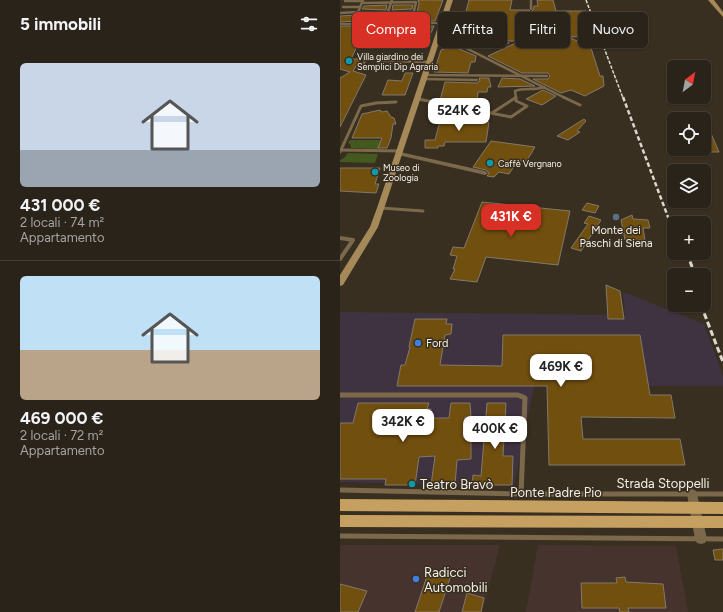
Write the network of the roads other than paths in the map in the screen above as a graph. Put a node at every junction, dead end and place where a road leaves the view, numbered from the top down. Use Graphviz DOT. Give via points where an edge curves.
graph roads {
  1 [pos="450,0"];
  2 [pos="531,0"];
  3 [pos="711,0"];
  4 [pos="345,1"];
  5 [pos="391,1"];
  6 [pos="416,1"];
  7 [pos="363,2"];
  8 [pos="343,7"];
  9 [pos="360,7"];
  10 [pos="531,9"];
  11 [pos="352,12"];
  12 [pos="358,12"];
  13 [pos="387,12"];
  14 [pos="414,12"];
  15 [pos="446,12"];
  16 [pos="340,13"];
  17 [pos="723,15"];
  18 [pos="438,23"];
  19 [pos="340,24"];
  20 [pos="438,34"];
  21 [pos="435,43"];
  22 [pos="467,48"];
  23 [pos="383,61"];
  24 [pos="430,62"];
  25 [pos="522,76"];
  26 [pos="547,76"];
  27 [pos="425,77"];
  28 [pos="477,80"];
  29 [pos="544,87"];
  30 [pos="515,98"];
  31 [pos="418,99"];
  32 [pos="396,102"];
  33 [pos="580,105"];
  34 [pos="492,113"];
  35 [pos="340,151"];
  36 [pos="400,153"];
  37 [pos="485,173"];
  38 [pos="381,208"];
  39 [pos="423,211"];
  40 [pos="340,238"];
  41 [pos="340,259"];
  42 [pos="340,283"];
  43 [pos="340,395"];
  44 [pos="340,490"];
  45 [pos="521,494"];
  46 [pos="692,494"];
  47 [pos="723,494"];
  48 [pos="340,505"];
  49 [pos="723,508"];
  50 [pos="340,521"];
  51 [pos="723,522"];
  52 [pos="340,536"];
  53 [pos="701,539"];
  54 [pos="723,539"];
  1 -- 15 [label="main road"];
  2 -- 10 [label="lane"];
  3 -- 17 [label="main road"];
  4 -- 7 [label="lane"];
  5 -- 6 [label="lane"];
  5 -- 7 [label="lane"];
  5 -- 13 [label="lane"];
  6 -- 14 [label="lane"];
  7 -- 9 [label="lane"];
  8 -- 9 [label="lane"];
  9 -- 12 [label="lane"];
  11 -- 16 [label="lane"];
  18 -- 19 [label="street"];
  20 -- 21 [label="main road"];
  21 -- 24 [label="main road"];
  22 -- 25 [label="lane"];
  23 -- 23 [label="lane" via="367,56 362,69 376,66"];
  23 -- 24 [label="lane"];
  24 -- 27 [label="main road"];
  25 -- 26 [label="lane"];
  25 -- 27 [label="lane"];
  25 -- 29 [label="lane"];
  27 -- 28 [label="lane"];
  27 -- 31 [label="main road"];
  29 -- 30 [label="lane" via="514,91"];
  29 -- 33 [label="lane"];
  30 -- 34 [label="lane"];
  30 -- 34 [label="lane" via="527,106 510,117"];
  31 -- 34 [label="lane"];
  31 -- 36 [label="main road"];
  32 -- 35 [label="lane" via="361,106"];
  35 -- 36 [label="lane"];
  36 -- 37 [label="street"];
  36 -- 38 [label="main road"];
  38 -- 39 [label="lane"];
  38 -- 42 [label="main road" via="374,227"];
  40 -- 41 [label="lane" via="353,240"];
  43 -- 45 [label="lane" via="518,395 525,398"];
  44 -- 45 [label="lane, Strada Stoppelli"];
  45 -- 46 [label="lane, Strada Stoppelli"];
  46 -- 47 [label="lane, Strada Stoppelli"];
  46 -- 53 [label="street"];
  48 -- 49 [label="main road, Ponte Padre Pio"];
  50 -- 51 [label="main road"];
  52 -- 53 [label="lane"];
  53 -- 54 [label="lane"];
}
